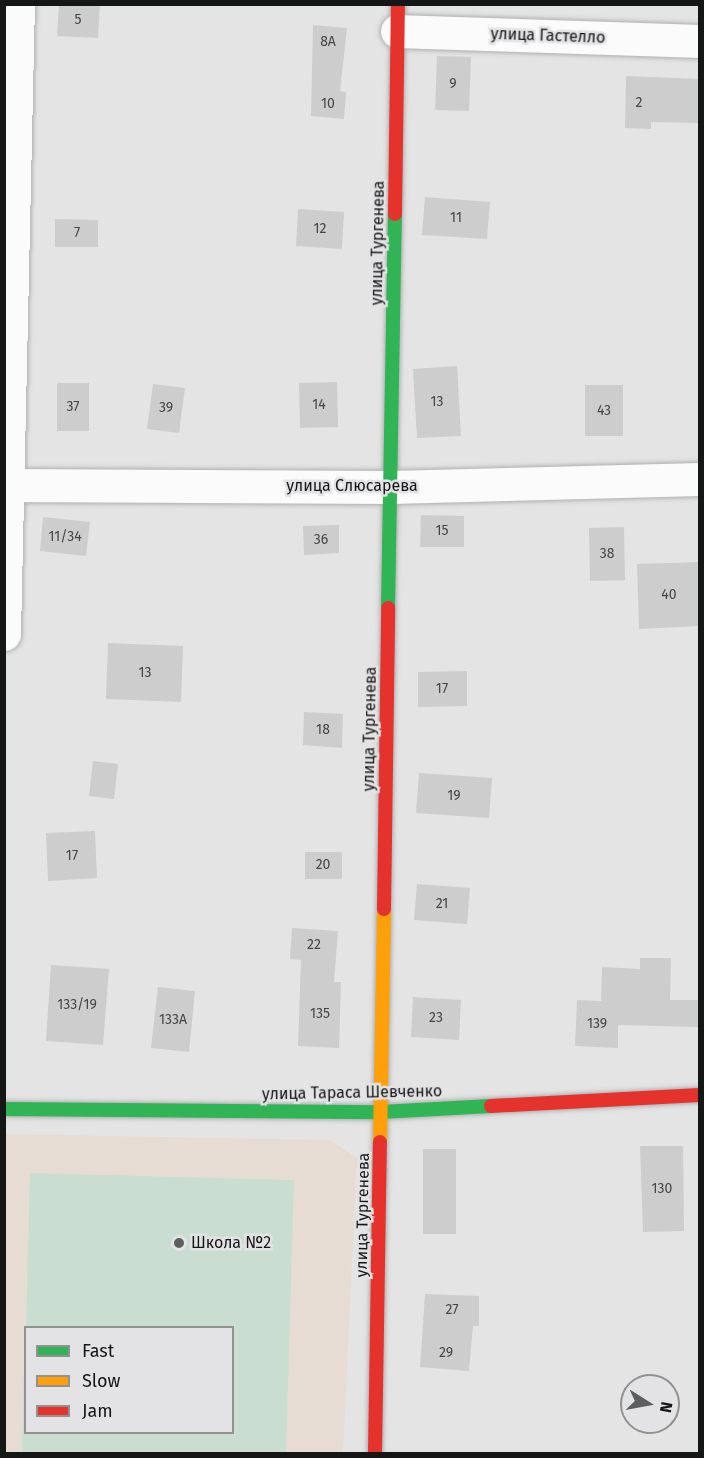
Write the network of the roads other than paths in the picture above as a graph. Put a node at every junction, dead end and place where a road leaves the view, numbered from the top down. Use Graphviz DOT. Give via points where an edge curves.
graph roads {
  1 [pos="18,4"];
  2 [pos="397,18"];
  3 [pos="699,41"];
  4 [pos="699,479"];
  5 [pos="6,485"];
  6 [pos="390,487"];
  7 [pos="4,634"];
  8 [pos="699,1095"];
  9 [pos="4,1109"];
  10 [pos="381,1112"];
  11 [pos="375,1454"];
  1 -- 5 [label="street"];
  2 -- 3 [label="street, улица Гастелло"];
  2 -- 6 [label="main road, улица Тургенева"];
  4 -- 6 [label="street, улица Слюсарева"];
  5 -- 6 [label="street, улица Слюсарева"];
  5 -- 7 [label="street"];
  6 -- 10 [label="main road, улица Тургенева"];
  8 -- 10 [label="main road, улица Тараса Шевченко"];
  9 -- 10 [label="main road, улица Тараса Шевченко"];
  10 -- 11 [label="main road, улица Тургенева"];
}
